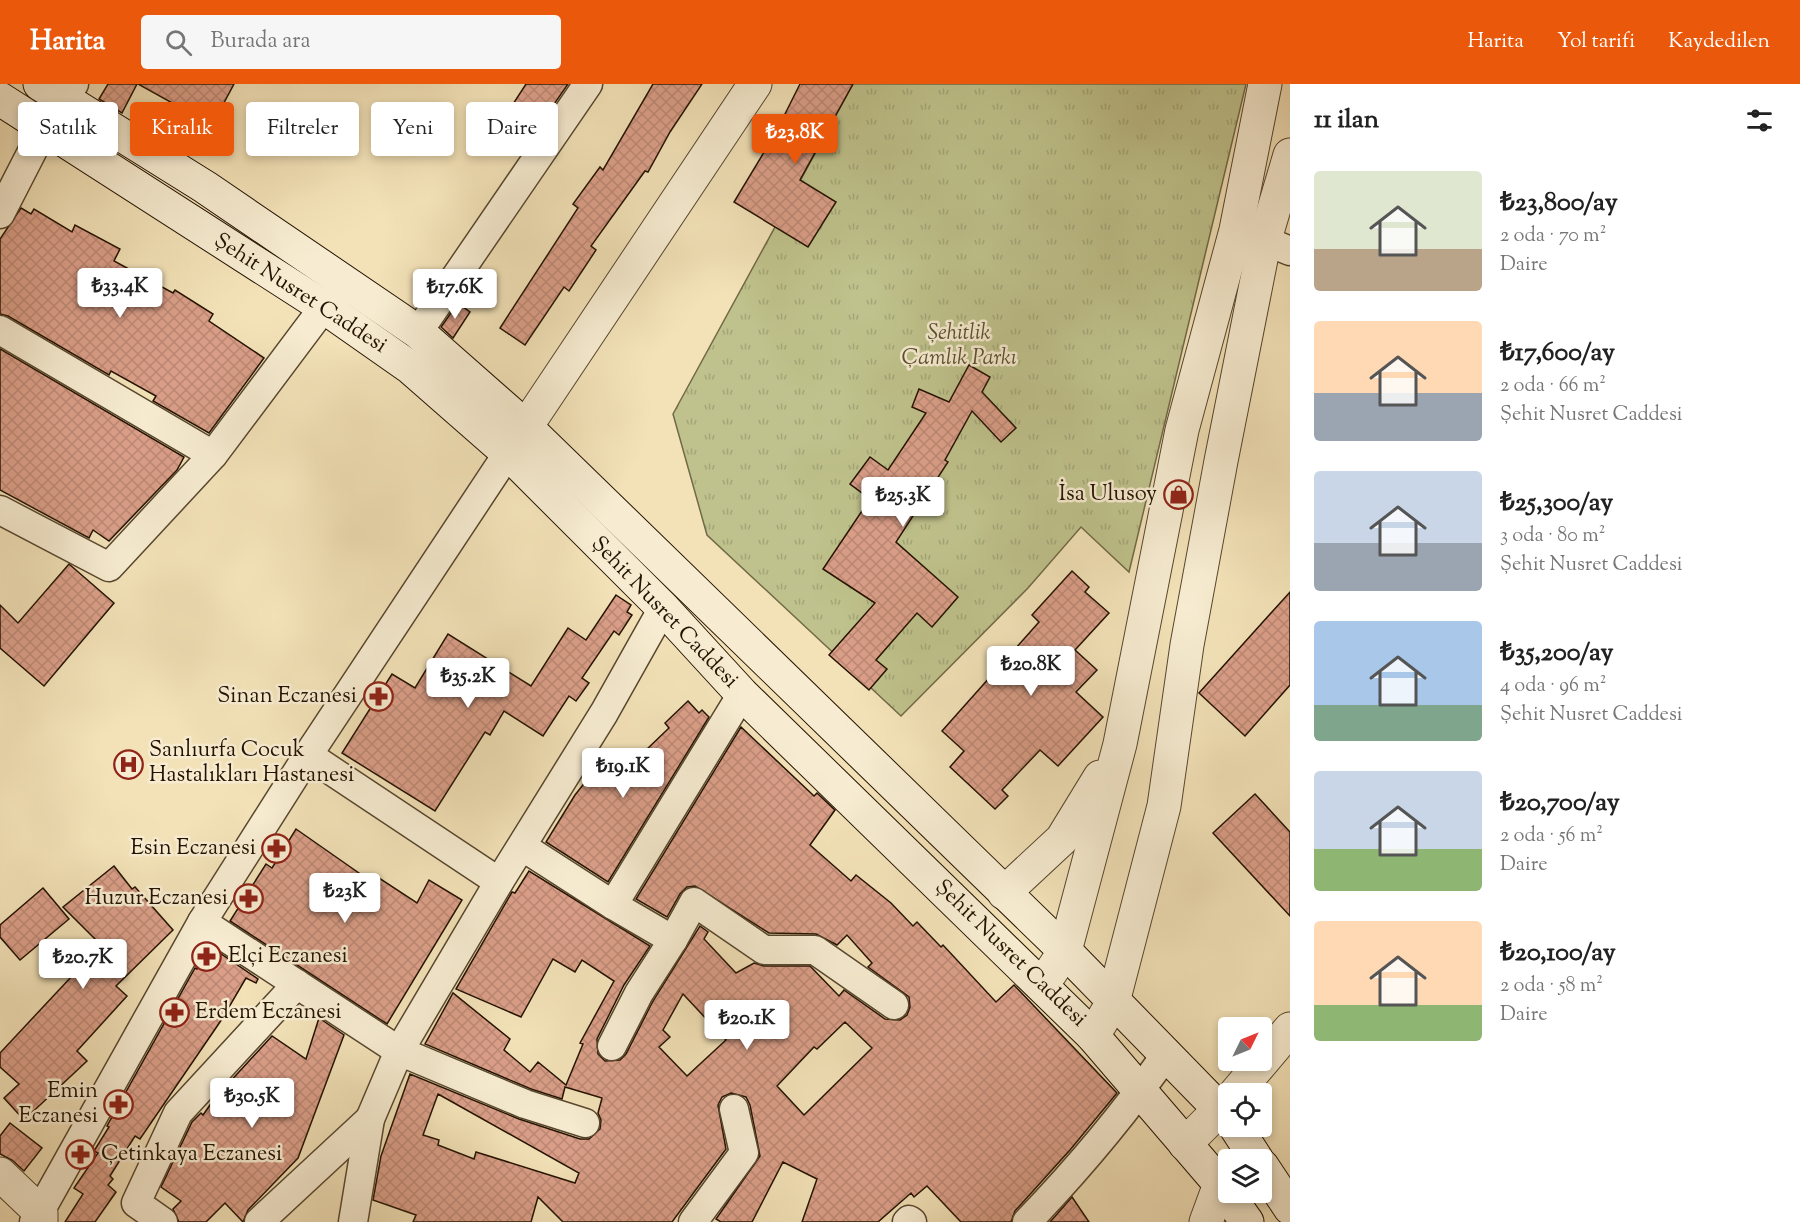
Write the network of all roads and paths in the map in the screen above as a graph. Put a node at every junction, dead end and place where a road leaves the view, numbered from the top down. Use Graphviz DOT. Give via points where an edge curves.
graph roads {
  1 [pos="588,84"];
  2 [pos="755,84"];
  3 [pos="1265,84"];
  4 [pos="60,89"];
  5 [pos="0,99"];
  6 [pos="18,111"];
  7 [pos="1290,155"];
  8 [pos="31,156"];
  9 [pos="87,156"];
  10 [pos="0,214"];
  11 [pos="1264,240"];
  12 [pos="324,307"];
  13 [pos="0,330"];
  14 [pos="418,332"];
  15 [pos="517,440"];
  16 [pos="213,455"];
  17 [pos="0,510"];
  18 [pos="663,608"];
  19 [pos="742,694"];
  20 [pos="1120,744"];
  21 [pos="308,755"];
  22 [pos="523,847"];
  23 [pos="499,882"];
  24 [pos="1004,892"];
  25 [pos="613,905"];
  26 [pos="202,922"];
  27 [pos="673,940"];
  28 [pos="1065,951"];
  29 [pos="297,984"];
  30 [pos="1043,984"];
  31 [pos="1113,1002"];
  32 [pos="894,1005"];
  33 [pos="1290,1029"];
  34 [pos="1093,1036"];
  35 [pos="612,1046"];
  36 [pos="399,1051"];
  37 [pos="1167,1053"];
  38 [pos="1250,1083"];
  39 [pos="1140,1093"];
  40 [pos="1218,1099"];
  41 [pos="734,1109"];
  42 [pos="370,1119"];
  43 [pos="1218,1119"];
  44 [pos="585,1123"];
  45 [pos="1185,1144"];
  46 [pos="0,1174"];
  47 [pos="1218,1181"];
  48 [pos="1272,1191"];
  49 [pos="1218,1192"];
  50 [pos="1234,1203"];
  51 [pos="1280,1211"];
  52 [pos="38,1219"];
  53 [pos="163,1222"];
  54 [pos="259,1222"];
  55 [pos="353,1222"];
  56 [pos="693,1222"];
  57 [pos="907,1222"];
  58 [pos="912,1222"];
  59 [pos="1027,1222"];
  60 [pos="1206,1222"];
  61 [pos="1246,1222"];
  1 -- 14 [label="street"];
  2 -- 15 [label="main road"];
  3 -- 11 [label="main road"];
  4 -- 14 [label="main road, Şehit Nusret Caddesi"];
  5 -- 6 [label="main road, Şehit Nusret Caddesi"];
  7 -- 11 [label="main road"];
  8 -- 10 [label="street"];
  9 -- 12 [label="main road, Şehit Nusret Caddesi"];
  11 -- 20 [label="main road" via="1182,430"];
  11 -- 31 [label="main road" via="1189,634 1164,806"];
  12 -- 15 [label="main road, Şehit Nusret Caddesi"];
  12 -- 16 [label="street"];
  13 -- 16 [label="street"];
  14 -- 15 [label="main road, Şehit Nusret Caddesi"];
  15 -- 18 [label="main road, Şehit Nusret Caddesi"];
  15 -- 21 [label="street"];
  15 -- 24 [label="main road, Şehit Nusret Caddesi"];
  16 -- 17 [label="street" via="109,567"];
  18 -- 19 [label="main road, Şehit Nusret Caddesi"];
  18 -- 22 [label="street"];
  19 -- 25 [label="street"];
  19 -- 30 [label="main road, Şehit Nusret Caddesi"];
  20 -- 24 [label="main road" via="1062,839"];
  20 -- 28 [label="main road"];
  21 -- 23 [label="street"];
  21 -- 26 [label="street"];
  22 -- 23 [label="street"];
  22 -- 25 [label="street"];
  23 -- 36 [label="street"];
  24 -- 28 [label="main road, Şehit Nusret Caddesi"];
  25 -- 27 [label="street"];
  26 -- 29 [label="street"];
  26 -- 52 [label="street"];
  27 -- 32 [label="street" via="694,902 764,950 815,950"];
  27 -- 35 [label="street" via="639,993"];
  28 -- 30 [label="main road"];
  28 -- 31 [label="main road, Şehit Nusret Caddesi"];
  29 -- 36 [label="street"];
  29 -- 53 [label="street" via="178,1113 136,1203"];
  30 -- 34 [label="main road, Şehit Nusret Caddesi"];
  31 -- 34 [label="main road"];
  31 -- 37 [label="main road, Şehit Nusret Caddesi"];
  33 -- 38 [label="main road"];
  34 -- 39 [label="main road, Şehit Nusret Caddesi"];
  36 -- 42 [label="street"];
  36 -- 44 [label="street" via="525,1104"];
  37 -- 39 [label="street"];
  37 -- 40 [label="main road, Şehit Nusret Caddesi"];
  39 -- 45 [label="main road, Şehit Nusret Caddesi"];
  39 -- 59 [label="street" via="1077,1170"];
  41 -- 56 [label="street" via="744,1153"];
  42 -- 54 [label="street"];
  42 -- 55 [label="street"];
  43 -- 45 [label="main road"];
  45 -- 47 [label="main road, Şehit Nusret Caddesi"];
  46 -- 52 [label="main road"];
  48 -- 51 [label="main road"];
  49 -- 60 [label="main road"];
  50 -- 61 [label="main road, Şehit Nusret Caddesi"];
  57 -- 58 [label="street"];
}
